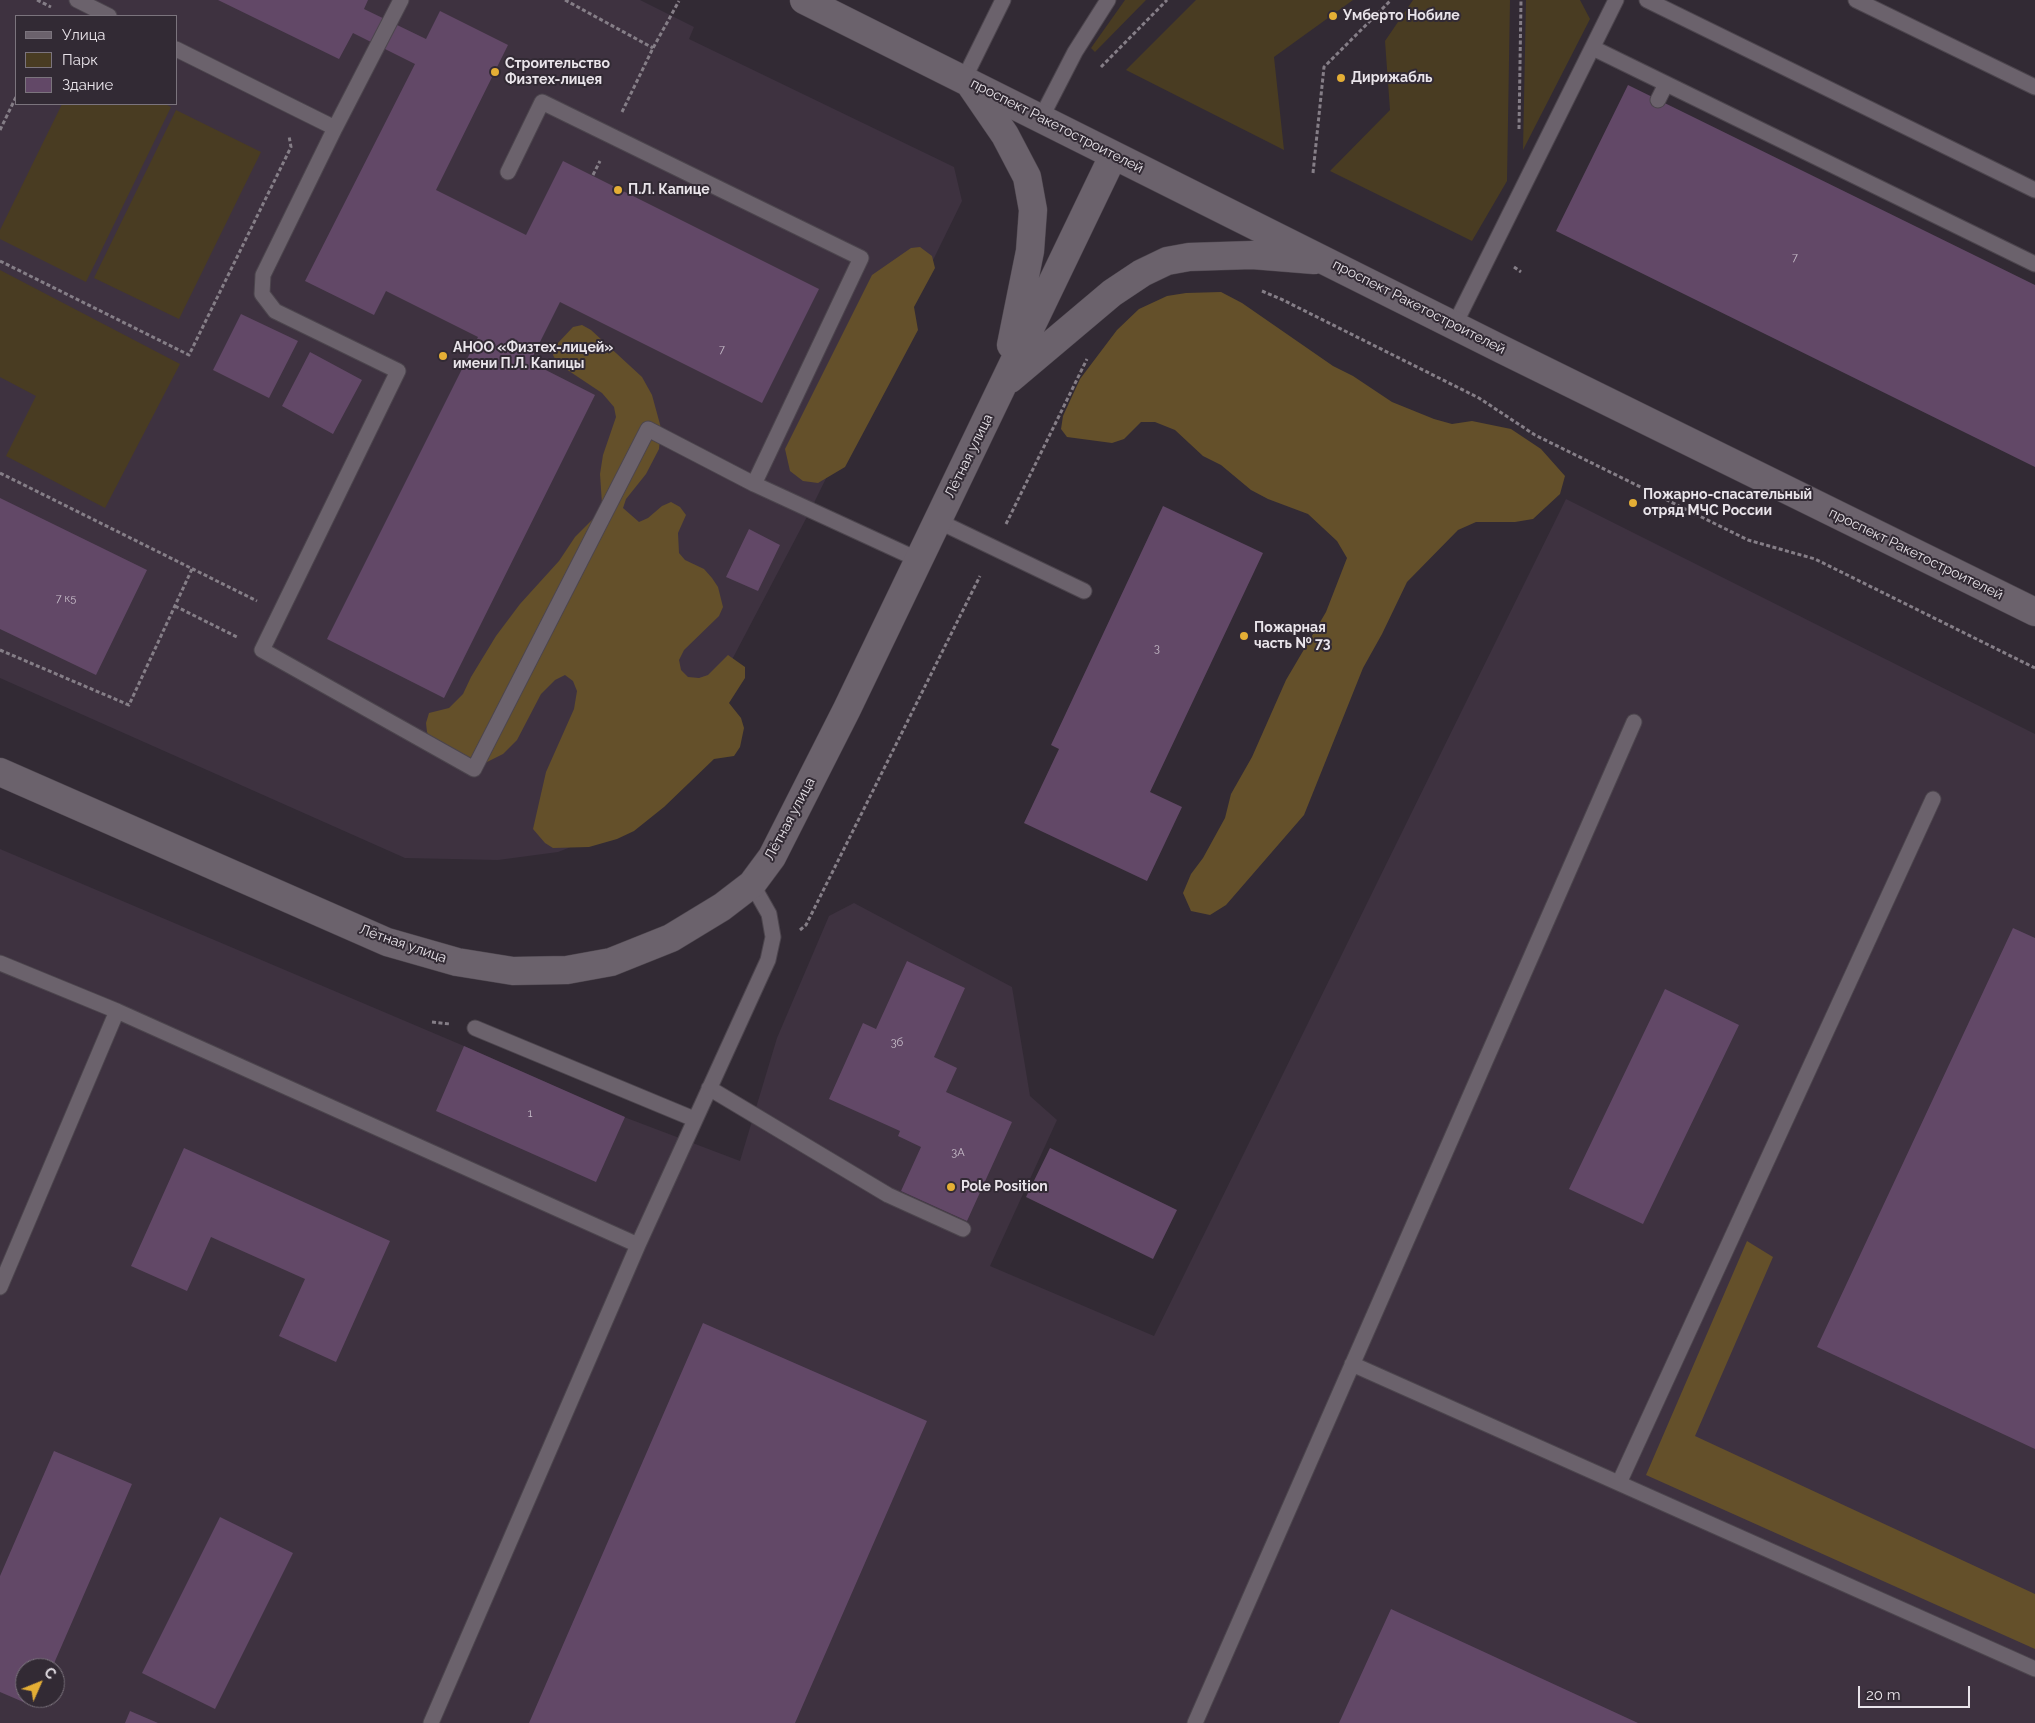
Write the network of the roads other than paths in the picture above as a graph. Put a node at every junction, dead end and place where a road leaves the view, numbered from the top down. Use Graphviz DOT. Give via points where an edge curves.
graph roads {
  1 [pos="77,0"];
  2 [pos="401,0"];
  3 [pos="804,0"];
  4 [pos="1004,0"];
  5 [pos="1108,0"];
  6 [pos="1616,0"];
  7 [pos="1647,0"];
  8 [pos="1856,0"];
  9 [pos="107,15"];
  10 [pos="1593,48"];
  11 [pos="178,51"];
  12 [pos="966,80"];
  13 [pos="1666,84"];
  14 [pos="2035,87"];
  15 [pos="1658,100"];
  16 [pos="1041,118"];
  17 [pos="335,128"];
  18 [pos="1113,156"];
  19 [pos="508,172"];
  20 [pos="2035,190"];
  21 [pos="1327,262"];
  22 [pos="2035,264"];
  23 [pos="1455,324"];
  24 [pos="1003,385"];
  25 [pos="754,484"];
  26 [pos="938,521"];
  27 [pos="919,560"];
  28 [pos="1084,591"];
  29 [pos="2035,612"];
  30 [pos="1634,722"];
  31 [pos="0,772"];
  32 [pos="1933,798"];
  33 [pos="752,884"];
  34 [pos="0,963"];
  35 [pos="117,1011"];
  36 [pos="475,1028"];
  37 [pos="709,1088"];
  38 [pos="694,1119"];
  39 [pos="963,1229"];
  40 [pos="638,1245"];
  41 [pos="0,1287"];
  42 [pos="1352,1364"];
  43 [pos="1619,1483"];
  44 [pos="2035,1668"];
  45 [pos="431,1723"];
  46 [pos="1195,1723"];
  1 -- 9 [label="lane"];
  2 -- 17 [label="lane"];
  3 -- 12 [label="street, проспект Ракетостроителей"];
  4 -- 12 [label="lane"];
  5 -- 16 [label="lane" via="1075,52"];
  6 -- 10 [label="lane"];
  7 -- 20 [label="lane"];
  8 -- 14 [label="lane"];
  10 -- 13 [label="lane"];
  10 -- 23 [label="lane"];
  11 -- 17 [label="lane"];
  12 -- 16 [label="street, проспект Ракетостроителей"];
  12 -- 24 [label="street" via="1005,136 1027,177 1033,210 1030,251"];
  13 -- 15 [label="lane"];
  13 -- 22 [label="lane"];
  16 -- 18 [label="street, проспект Ракетостроителей"];
  17 -- 25 [label="lane" via="264,275 262,294 275,311 398,372 262,650 474,769 648,429"];
  18 -- 21 [label="street, проспект Ракетостроителей"];
  18 -- 24 [label="street, Лётная улица"];
  19 -- 25 [label="lane" via="542,102 860,258"];
  21 -- 23 [label="street, проспект Ракетостроителей"];
  21 -- 24 [label="street" via="1252,256 1188,257 1168,261 1112,293"];
  23 -- 29 [label="street, проспект Ракетостроителей"];
  24 -- 26 [label="street, Лётная улица"];
  25 -- 27 [label="lane"];
  26 -- 27 [label="street, Лётная улица"];
  26 -- 28 [label="lane"];
  27 -- 33 [label="street, Лётная улица" via="772,857"];
  30 -- 42 [label="lane"];
  31 -- 33 [label="street, Лётная улица" via="387,942 457,962 503,970 567,970 610,962 671,938 722,908"];
  32 -- 43 [label="lane"];
  33 -- 37 [label="lane" via="768,914 772,937 768,960"];
  34 -- 35 [label="lane"];
  35 -- 40 [label="lane"];
  35 -- 41 [label="lane"];
  36 -- 38 [label="lane"];
  37 -- 38 [label="lane"];
  37 -- 39 [label="lane" via="888,1194"];
  38 -- 40 [label="lane"];
  40 -- 45 [label="lane"];
  42 -- 43 [label="lane"];
  42 -- 46 [label="lane"];
  43 -- 44 [label="lane"];
}
